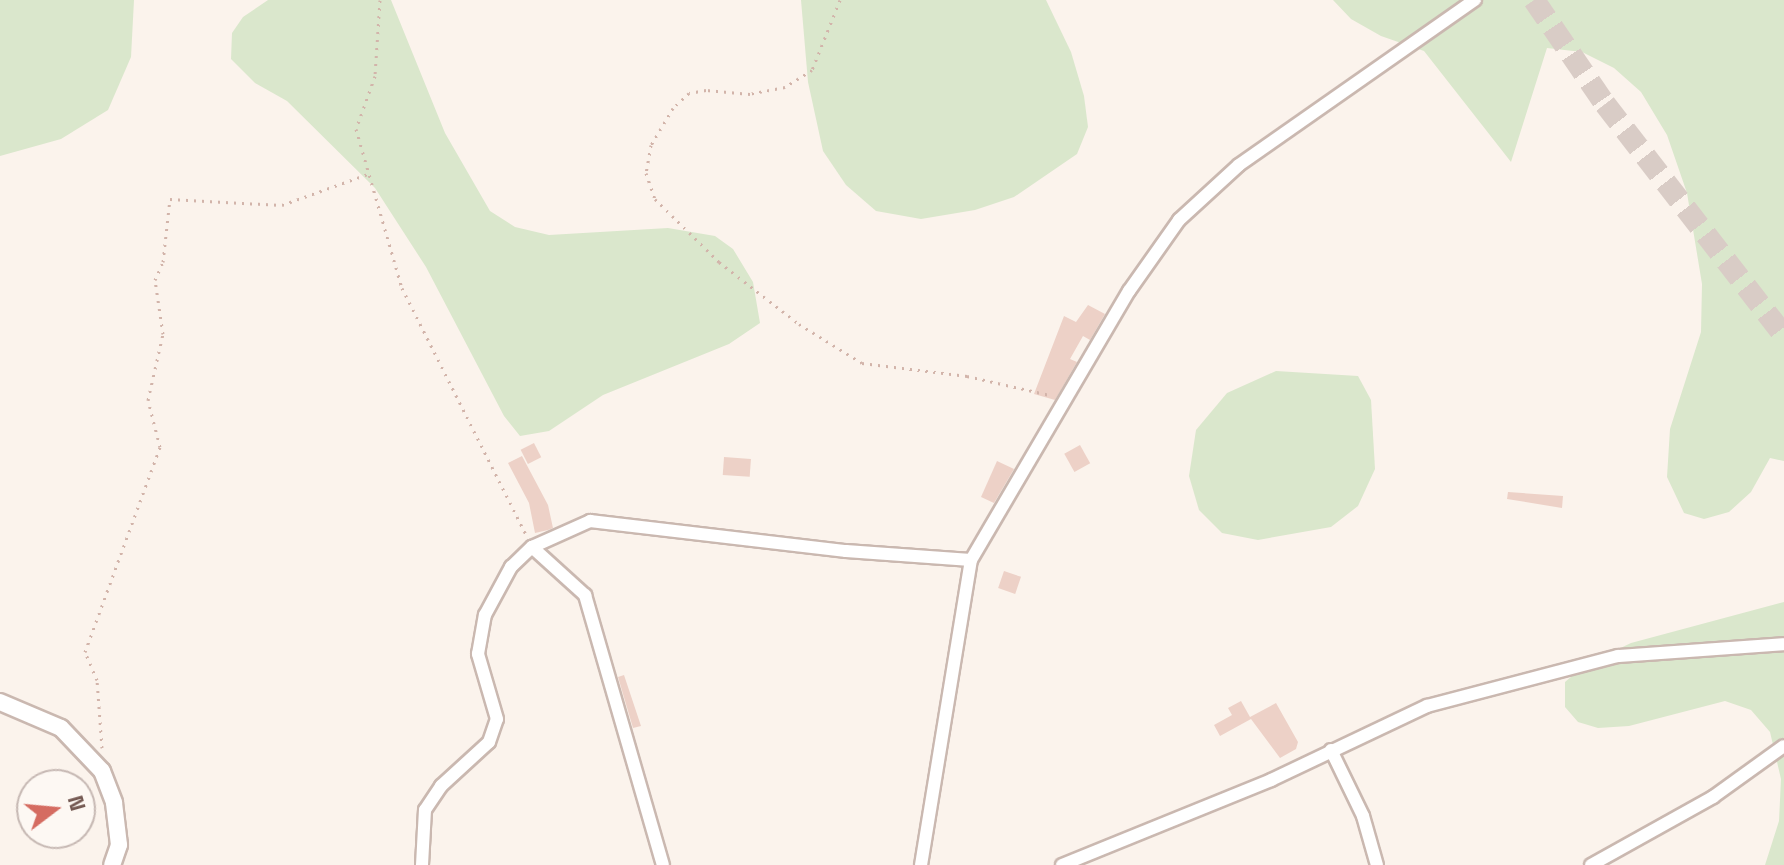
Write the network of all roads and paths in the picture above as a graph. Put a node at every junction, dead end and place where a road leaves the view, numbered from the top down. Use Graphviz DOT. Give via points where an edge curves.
graph roads {
  1 [pos="380,0"];
  2 [pos="840,0"];
  3 [pos="1475,0"];
  4 [pos="368,174"];
  5 [pos="1066,399"];
  6 [pos="532,547"];
  7 [pos="971,560"];
  8 [pos="1784,644"];
  9 [pos="0,702"];
  10 [pos="1784,746"];
  11 [pos="1331,750"];
  12 [pos="102,771"];
  13 [pos="112,865"];
  14 [pos="422,865"];
  15 [pos="663,865"];
  16 [pos="921,865"];
  17 [pos="1062,865"];
  18 [pos="1377,865"];
  19 [pos="1591,865"];
  1 -- 4 [label="path" via="375,76 356,129"];
  2 -- 5 [label="path" via="812,70 785,87 750,94 689,93 673,108 651,145 646,173 655,199 719,262 799,324 862,363 967,376"];
  3 -- 5 [label="street" via="1239,165 1179,220 1129,291"];
  4 -- 6 [label="path" via="402,288"];
  4 -- 12 [label="path" via="282,205 170,199 163,262 155,280 163,334 148,400 160,447 85,652 97,680"];
  5 -- 7 [label="street"];
  6 -- 7 [label="street" via="590,521"];
  6 -- 14 [label="street" via="511,567 485,615 478,654 497,719 489,742 441,786 425,810"];
  6 -- 15 [label="street" via="585,595"];
  7 -- 16 [label="street"];
  8 -- 11 [label="street" via="1618,656 1427,706"];
  9 -- 12 [label="street" via="61,728"];
  10 -- 19 [label="street" via="1713,797"];
  11 -- 17 [label="street"];
  11 -- 18 [label="street" via="1363,816"];
  12 -- 13 [label="street" via="114,803 119,845"];
}
